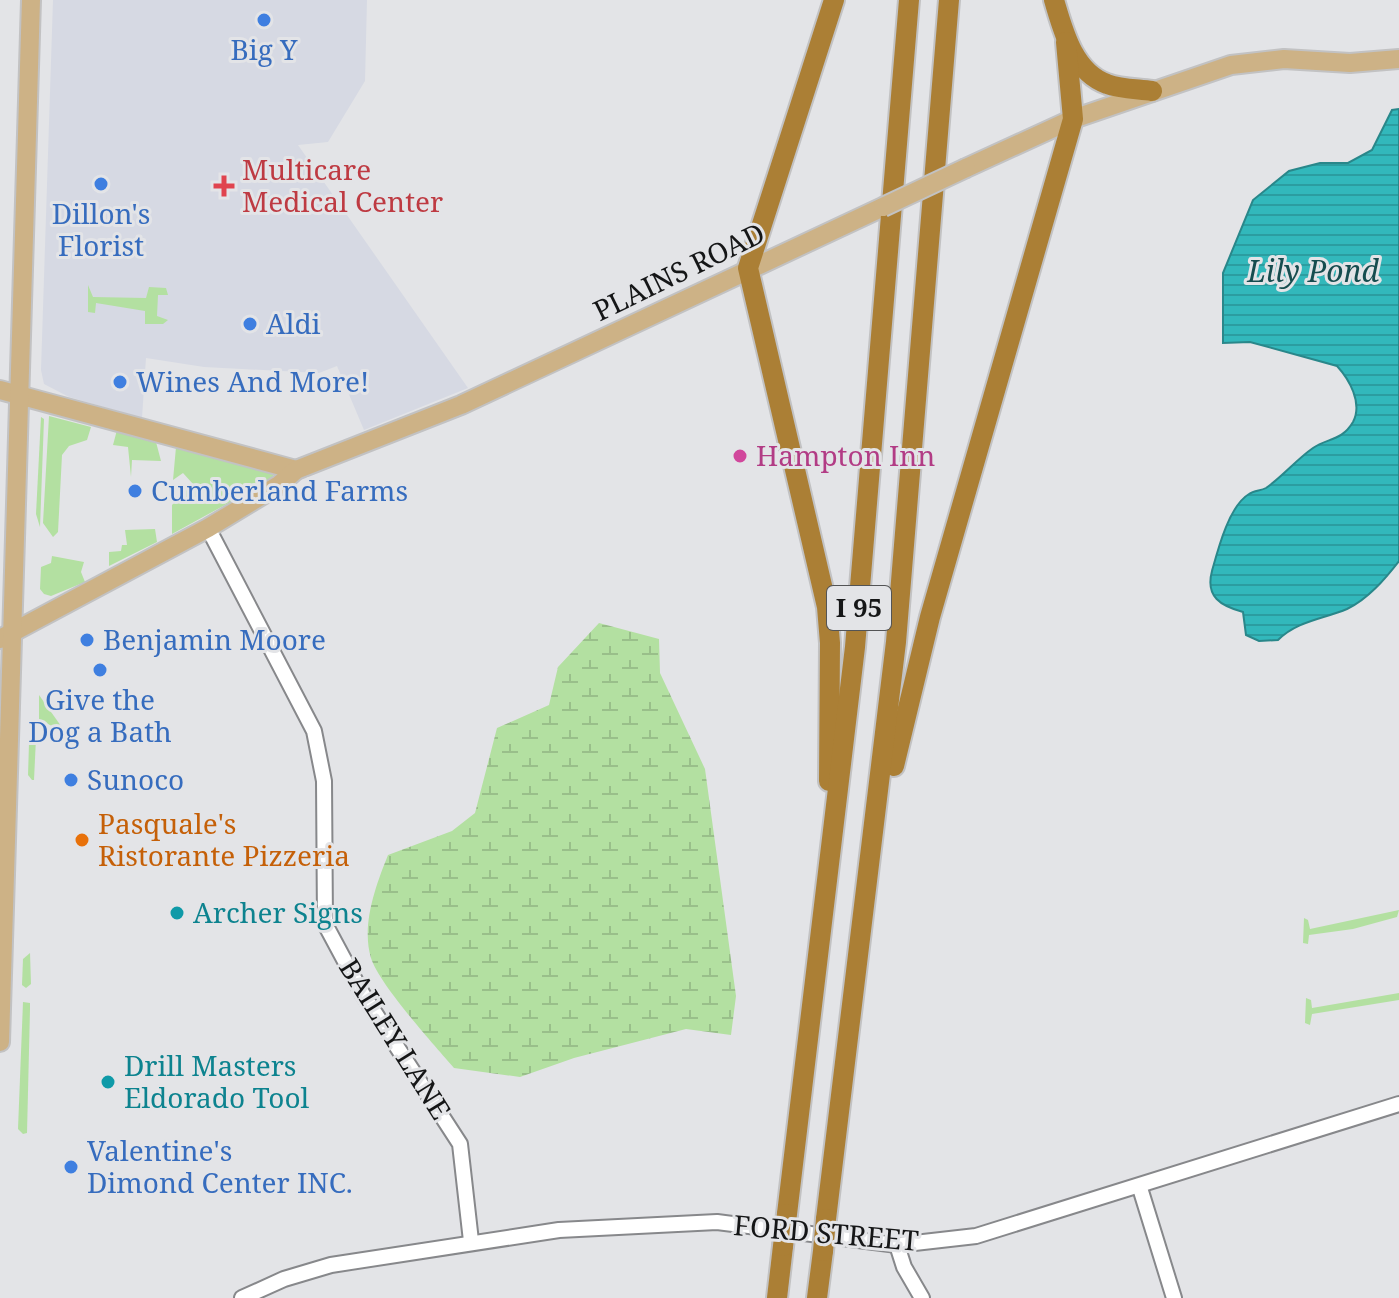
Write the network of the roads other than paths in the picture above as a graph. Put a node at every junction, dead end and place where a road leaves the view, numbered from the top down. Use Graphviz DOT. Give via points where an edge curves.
graph roads {
  1 [pos="31,0"];
  2 [pos="834,0"];
  3 [pos="909,0"];
  4 [pos="949,0"];
  5 [pos="1054,0"];
  6 [pos="1066,42"];
  7 [pos="1399,59"];
  8 [pos="1152,91"];
  9 [pos="1073,119"];
  10 [pos="748,268"];
  11 [pos="9,393"];
  12 [pos="296,470"];
  13 [pos="208,528"];
  14 [pos="7,635"];
  15 [pos="868,887"];
  16 [pos="826,895"];
  17 [pos="0,1042"];
  18 [pos="1399,1104"];
  19 [pos="1140,1188"];
  20 [pos="471,1241"];
  21 [pos="897,1245"];
  22 [pos="242,1298"];
  23 [pos="777,1298"];
  24 [pos="817,1298"];
  25 [pos="922,1298"];
  26 [pos="1174,1298"];
  1 -- 11 [label="main road"];
  2 -- 10 [label="highway"];
  3 -- 16 [label="highway, I 95" via="863,562"];
  4 -- 15 [label="highway, I 95" via="896,642"];
  5 -- 6 [label="highway"];
  6 -- 8 [label="highway" via="1087,72 1106,84"];
  6 -- 9 [label="highway"];
  7 -- 8 [label="main road, PLAINS ROAD" via="1258,61"];
  8 -- 9 [label="main road, PLAINS ROAD"];
  9 -- 10 [label="main road, PLAINS ROAD, bridge"];
  9 -- 15 [label="highway" via="921,648"];
  10 -- 12 [label="main road, PLAINS ROAD" via="474,400"];
  10 -- 16 [label="highway" via="827,607"];
  11 -- 12 [label="main road"];
  11 -- 14 [label="main road"];
  12 -- 13 [label="main road, PLAINS ROAD"];
  13 -- 14 [label="main road, PLAINS ROAD"];
  13 -- 20 [label="street, BAILEY LANE" via="314,731 324,781 325,924 362,993 460,1144"];
  14 -- 17 [label="main road"];
  15 -- 24 [label="highway, I 95, bridge"];
  16 -- 23 [label="highway, I 95, bridge"];
  18 -- 19 [label="street, FORD STREET"];
  19 -- 21 [label="street, FORD STREET" via="976,1236"];
  19 -- 26 [label="street"];
  20 -- 21 [label="street, FORD STREET" via="559,1230 717,1222"];
  20 -- 22 [label="street, FORD STREET" via="331,1265"];
  21 -- 25 [label="street"];
}
